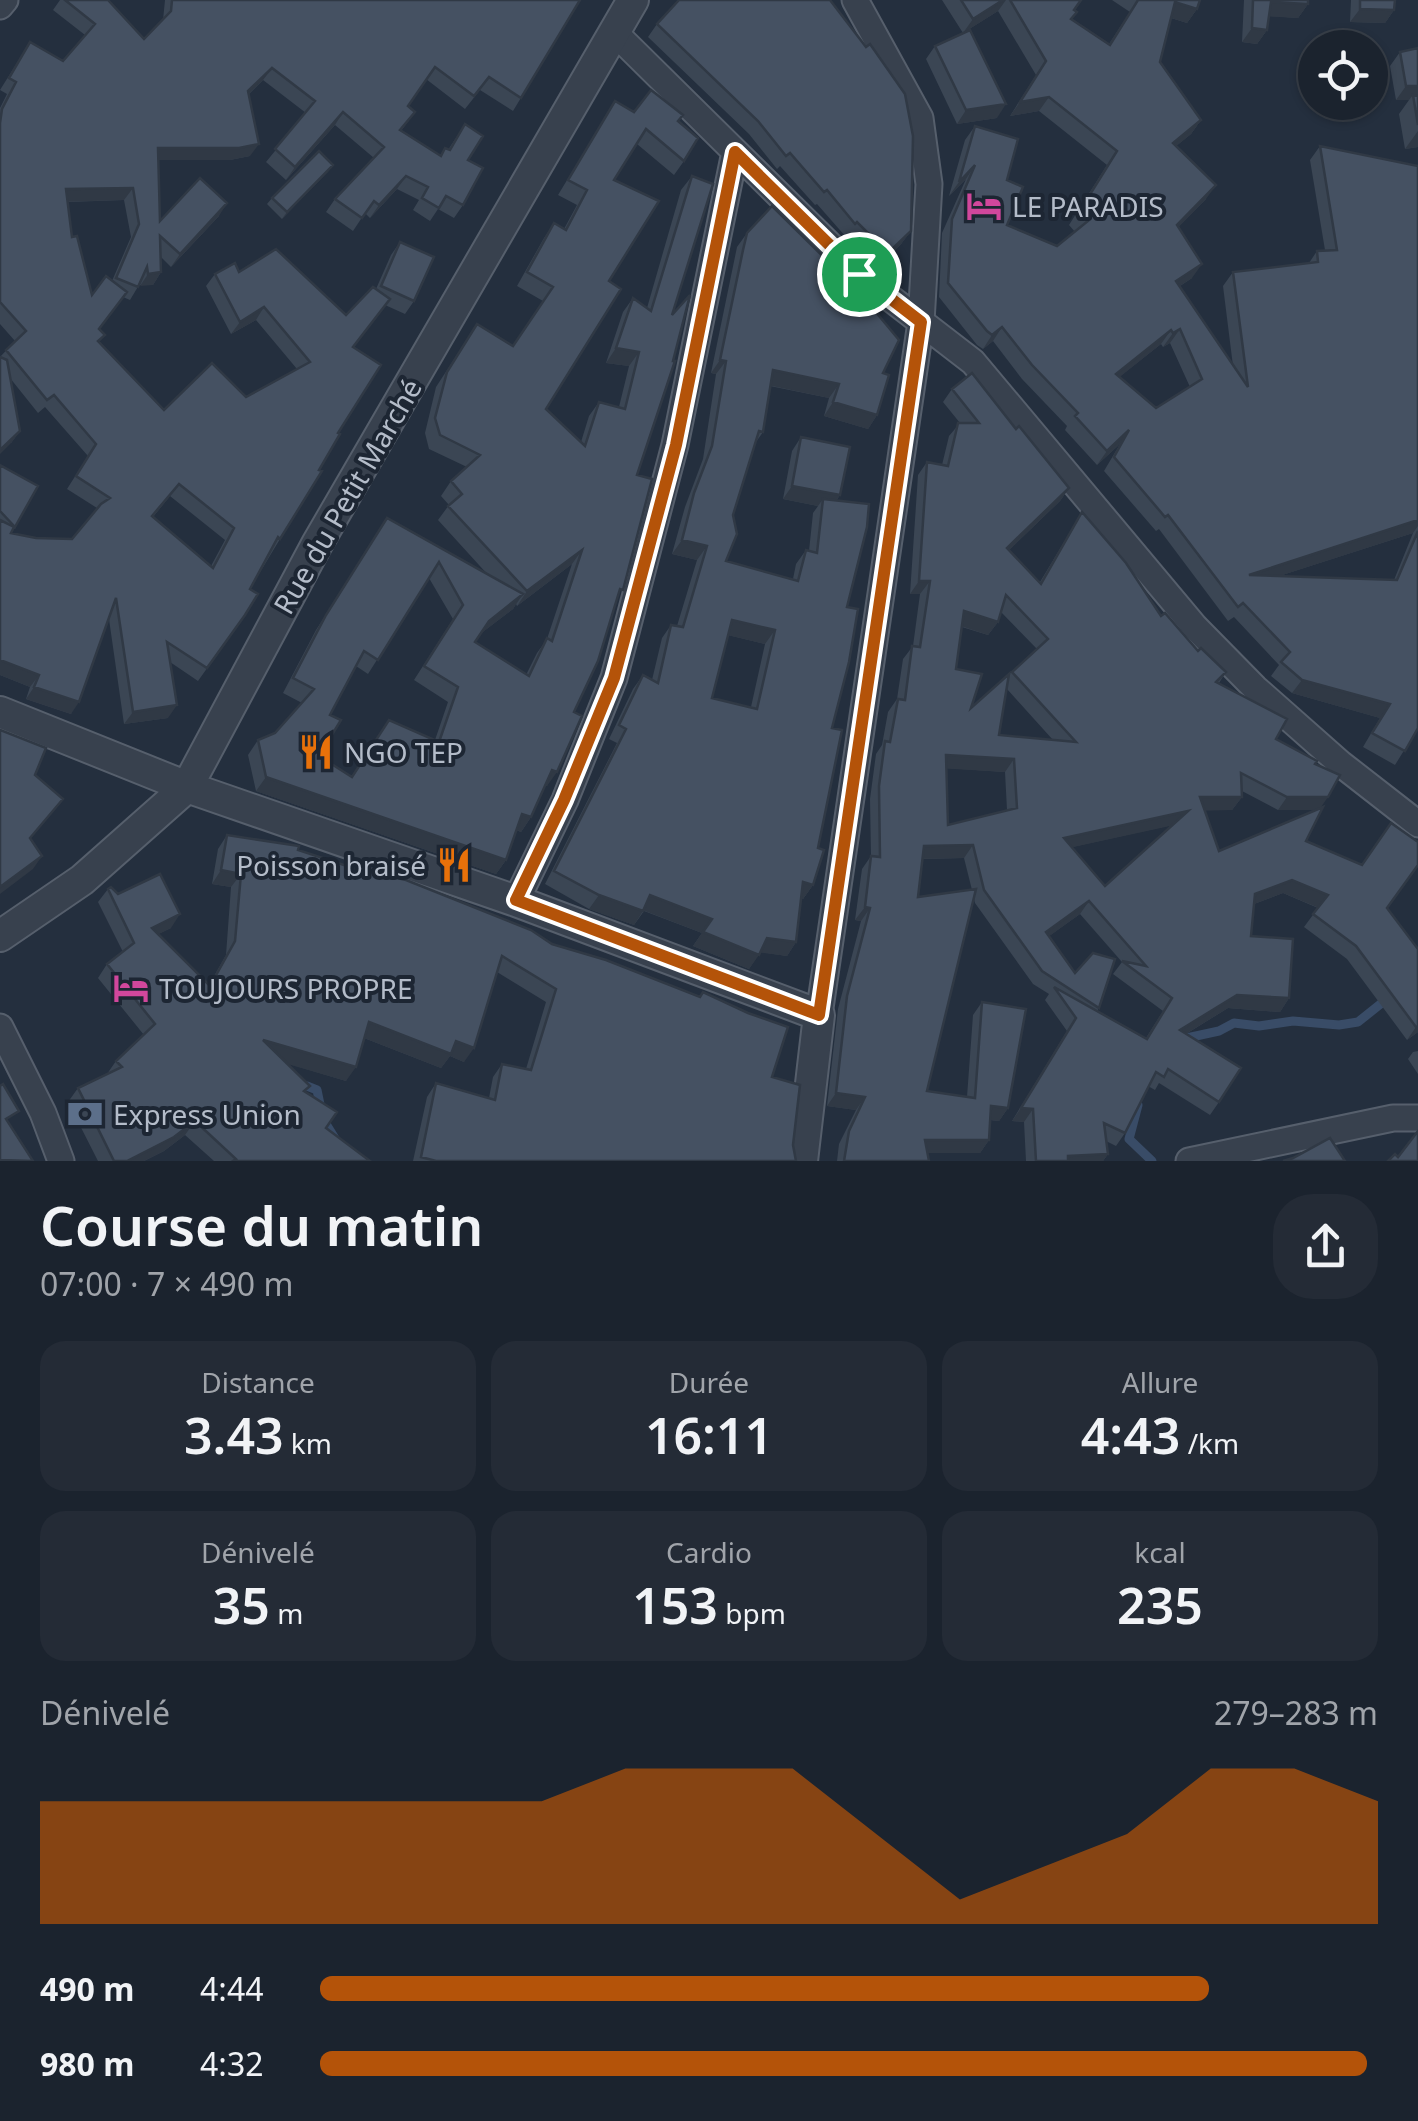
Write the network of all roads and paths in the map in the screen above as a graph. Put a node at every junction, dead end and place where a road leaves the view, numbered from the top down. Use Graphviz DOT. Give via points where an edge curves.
graph roads {
  1 [pos="5,0"];
  2 [pos="633,0"];
  3 [pos="855,0"];
  4 [pos="0,6"];
  5 [pos="616,33"];
  6 [pos="735,152"];
  7 [pos="921,322"];
  8 [pos="0,712"];
  9 [pos="187,787"];
  10 [pos="1418,824"];
  11 [pos="516,900"];
  12 [pos="0,936"];
  13 [pos="819,1015"];
  14 [pos="0,1026"];
  15 [pos="1418,1118"];
  16 [pos="61,1161"];
  17 [pos="802,1161"];
  18 [pos="1189,1161"];
  1 -- 4 [label="street"];
  2 -- 5 [label="street, Rue du Petit Marché"];
  3 -- 7 [label="street" via="920,118 929,184"];
  5 -- 6 [label="street"];
  5 -- 9 [label="street, Rue du Petit Marché" via="317,544"];
  6 -- 7 [label="street" via="859,274"];
  6 -- 11 [label="street" via="676,445 614,678"];
  7 -- 10 [label="street" via="973,362 1243,676"];
  7 -- 13 [label="street"];
  8 -- 9 [label="street"];
  9 -- 11 [label="street"];
  9 -- 12 [label="street, Rue du Petit Marché" via="82,880"];
  11 -- 13 [label="street"];
  13 -- 17 [label="street"];
  14 -- 16 [label="street"];
  15 -- 18 [label="street"];
}
